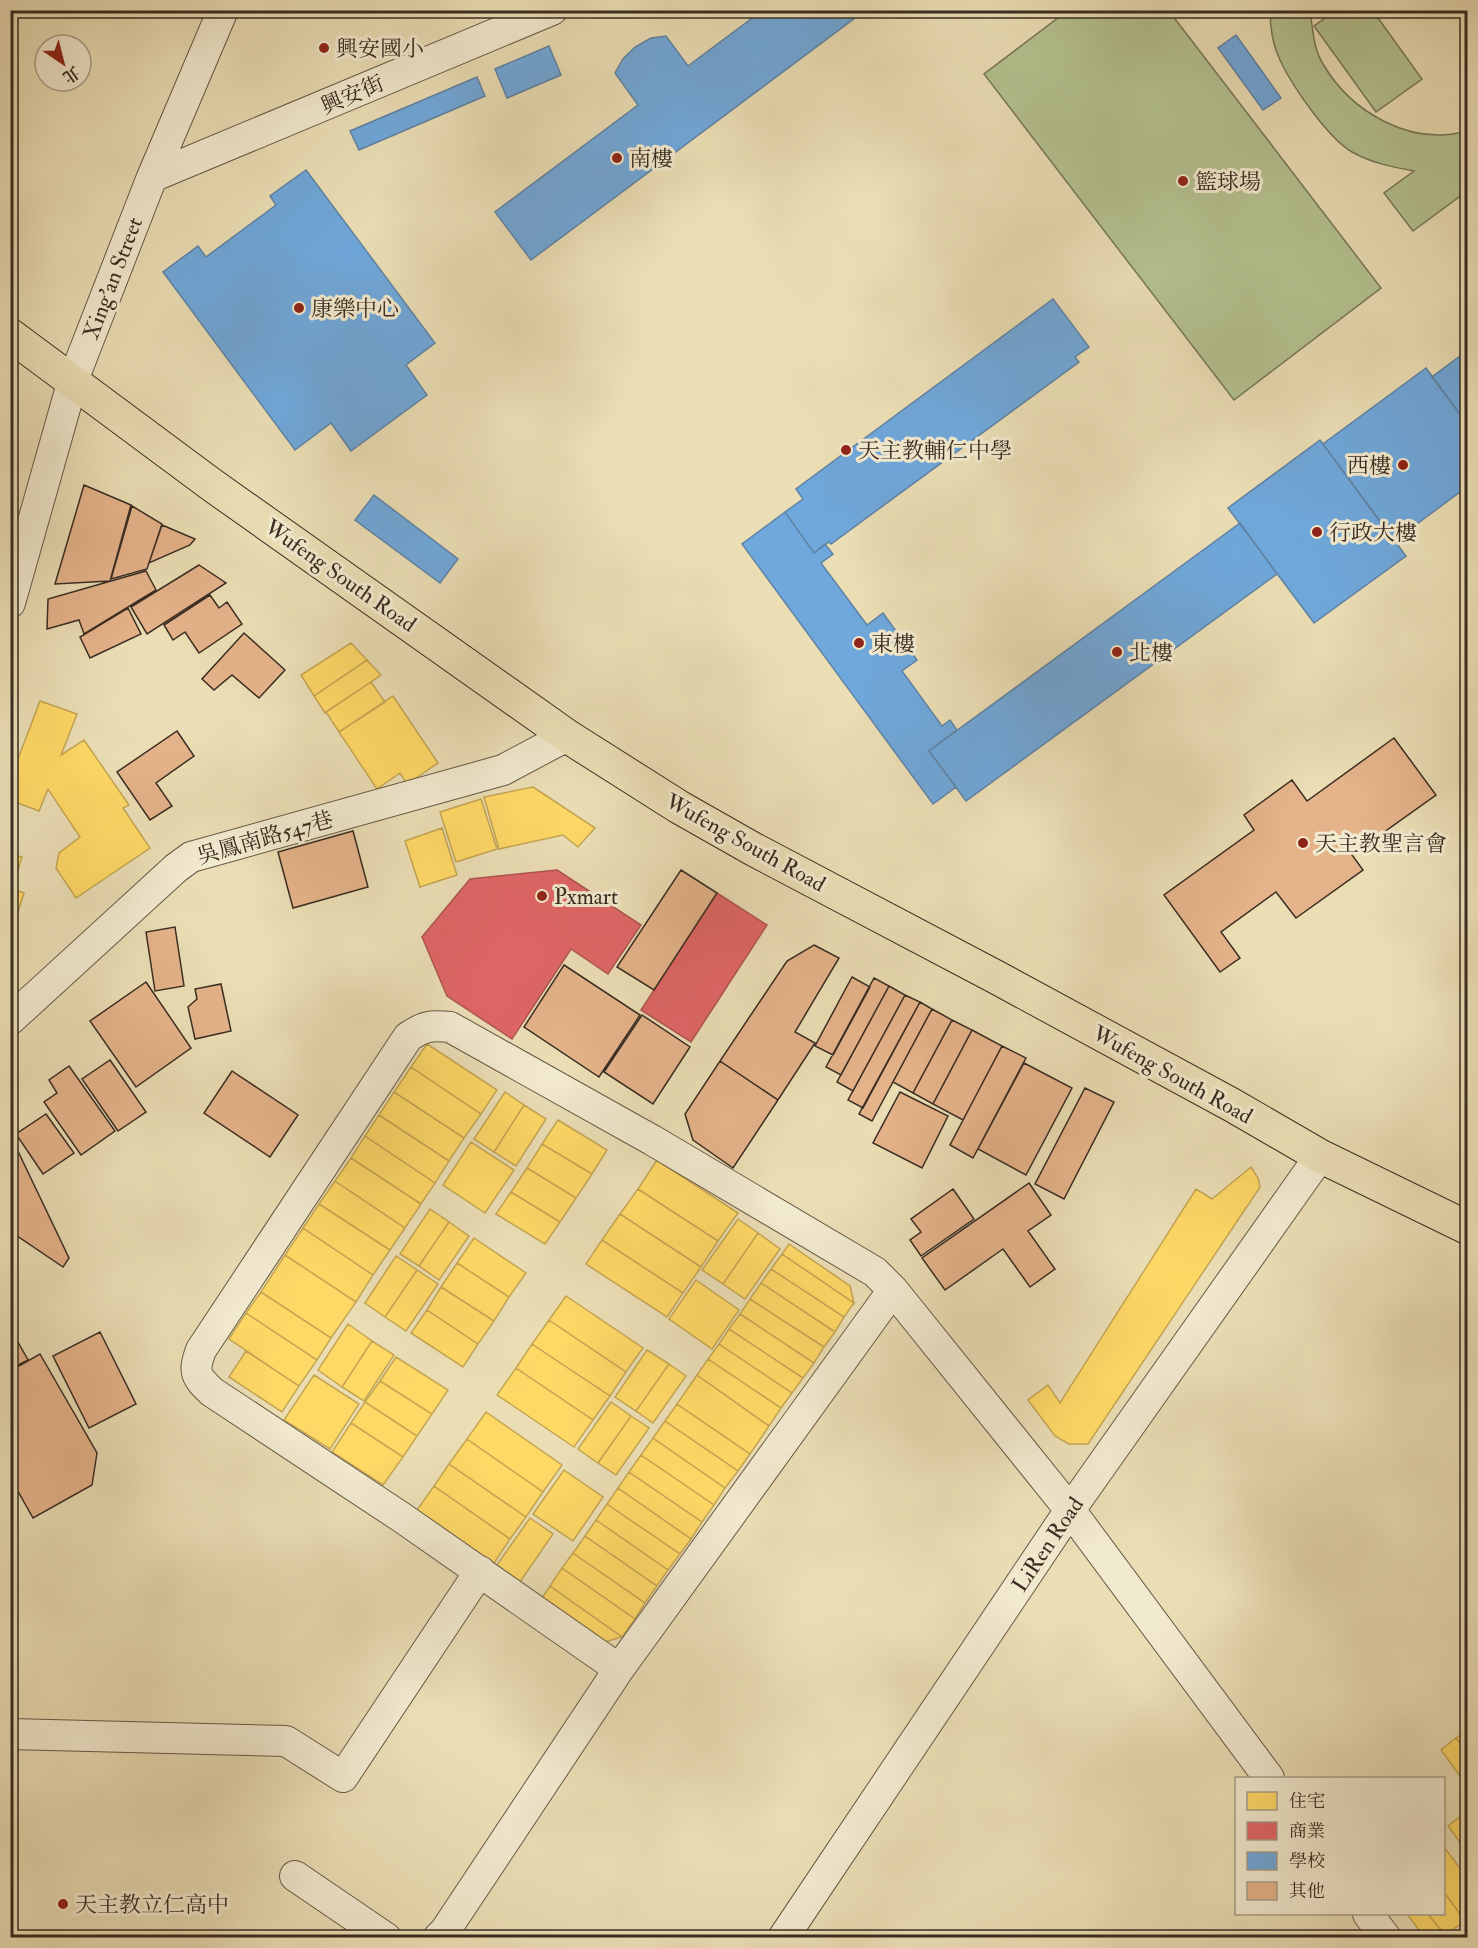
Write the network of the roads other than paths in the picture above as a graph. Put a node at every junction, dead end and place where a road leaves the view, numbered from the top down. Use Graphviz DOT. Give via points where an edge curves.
graph roads {
  1 [pos="223,10"];
  2 [pos="229,10"];
  3 [pos="552,10"];
  4 [pos="200,66"];
  5 [pos="152,177"];
  6 [pos="10,335"];
  7 [pos="73,380"];
  8 [pos="10,603"];
  9 [pos="567,736"];
  10 [pos="10,1020"];
  11 [pos="1320,1156"];
  12 [pos="1467,1228"];
  13 [pos="893,1290"];
  14 [pos="1070,1510"];
  15 [pos="480,1571"];
  16 [pos="619,1669"];
  17 [pos="10,1734"];
  18 [pos="1268,1777"];
  19 [pos="295,1876"];
  20 [pos="1369,1915"];
  21 [pos="386,1938"];
  22 [pos="438,1938"];
  23 [pos="783,1938"];
  24 [pos="1386,1938"];
  1 -- 4 [label="street"];
  2 -- 4 [label="street"];
  3 -- 5 [label="street, 興安街"];
  4 -- 5 [label="street, Xing'an Street"];
  5 -- 7 [label="street, Xing'an Street"];
  6 -- 7 [label="main road, Wufeng South Road"];
  7 -- 8 [label="street"];
  7 -- 9 [label="main road, Wufeng South Road" via="212,484"];
  9 -- 10 [label="street, 吳鳳南路547巷" via="503,770 191,857"];
  9 -- 11 [label="main road, Wufeng South Road" via="753,849 994,976"];
  11 -- 12 [label="main road, Wufeng South Road"];
  11 -- 14 [label="street, LiRen Road"];
  13 -- 14 [label="street"];
  13 -- 15 [label="street" via="875,1272 845,1254 450,1027 421,1028 408,1037 201,1350 195,1366 200,1380 212,1392"];
  13 -- 16 [label="street"];
  14 -- 18 [label="street"];
  14 -- 23 [label="street, LiRen Road"];
  15 -- 16 [label="street"];
  15 -- 17 [label="street" via="343,1777 286,1741"];
  16 -- 22 [label="street"];
  19 -- 21 [label="street"];
  20 -- 24 [label="street"];
}
